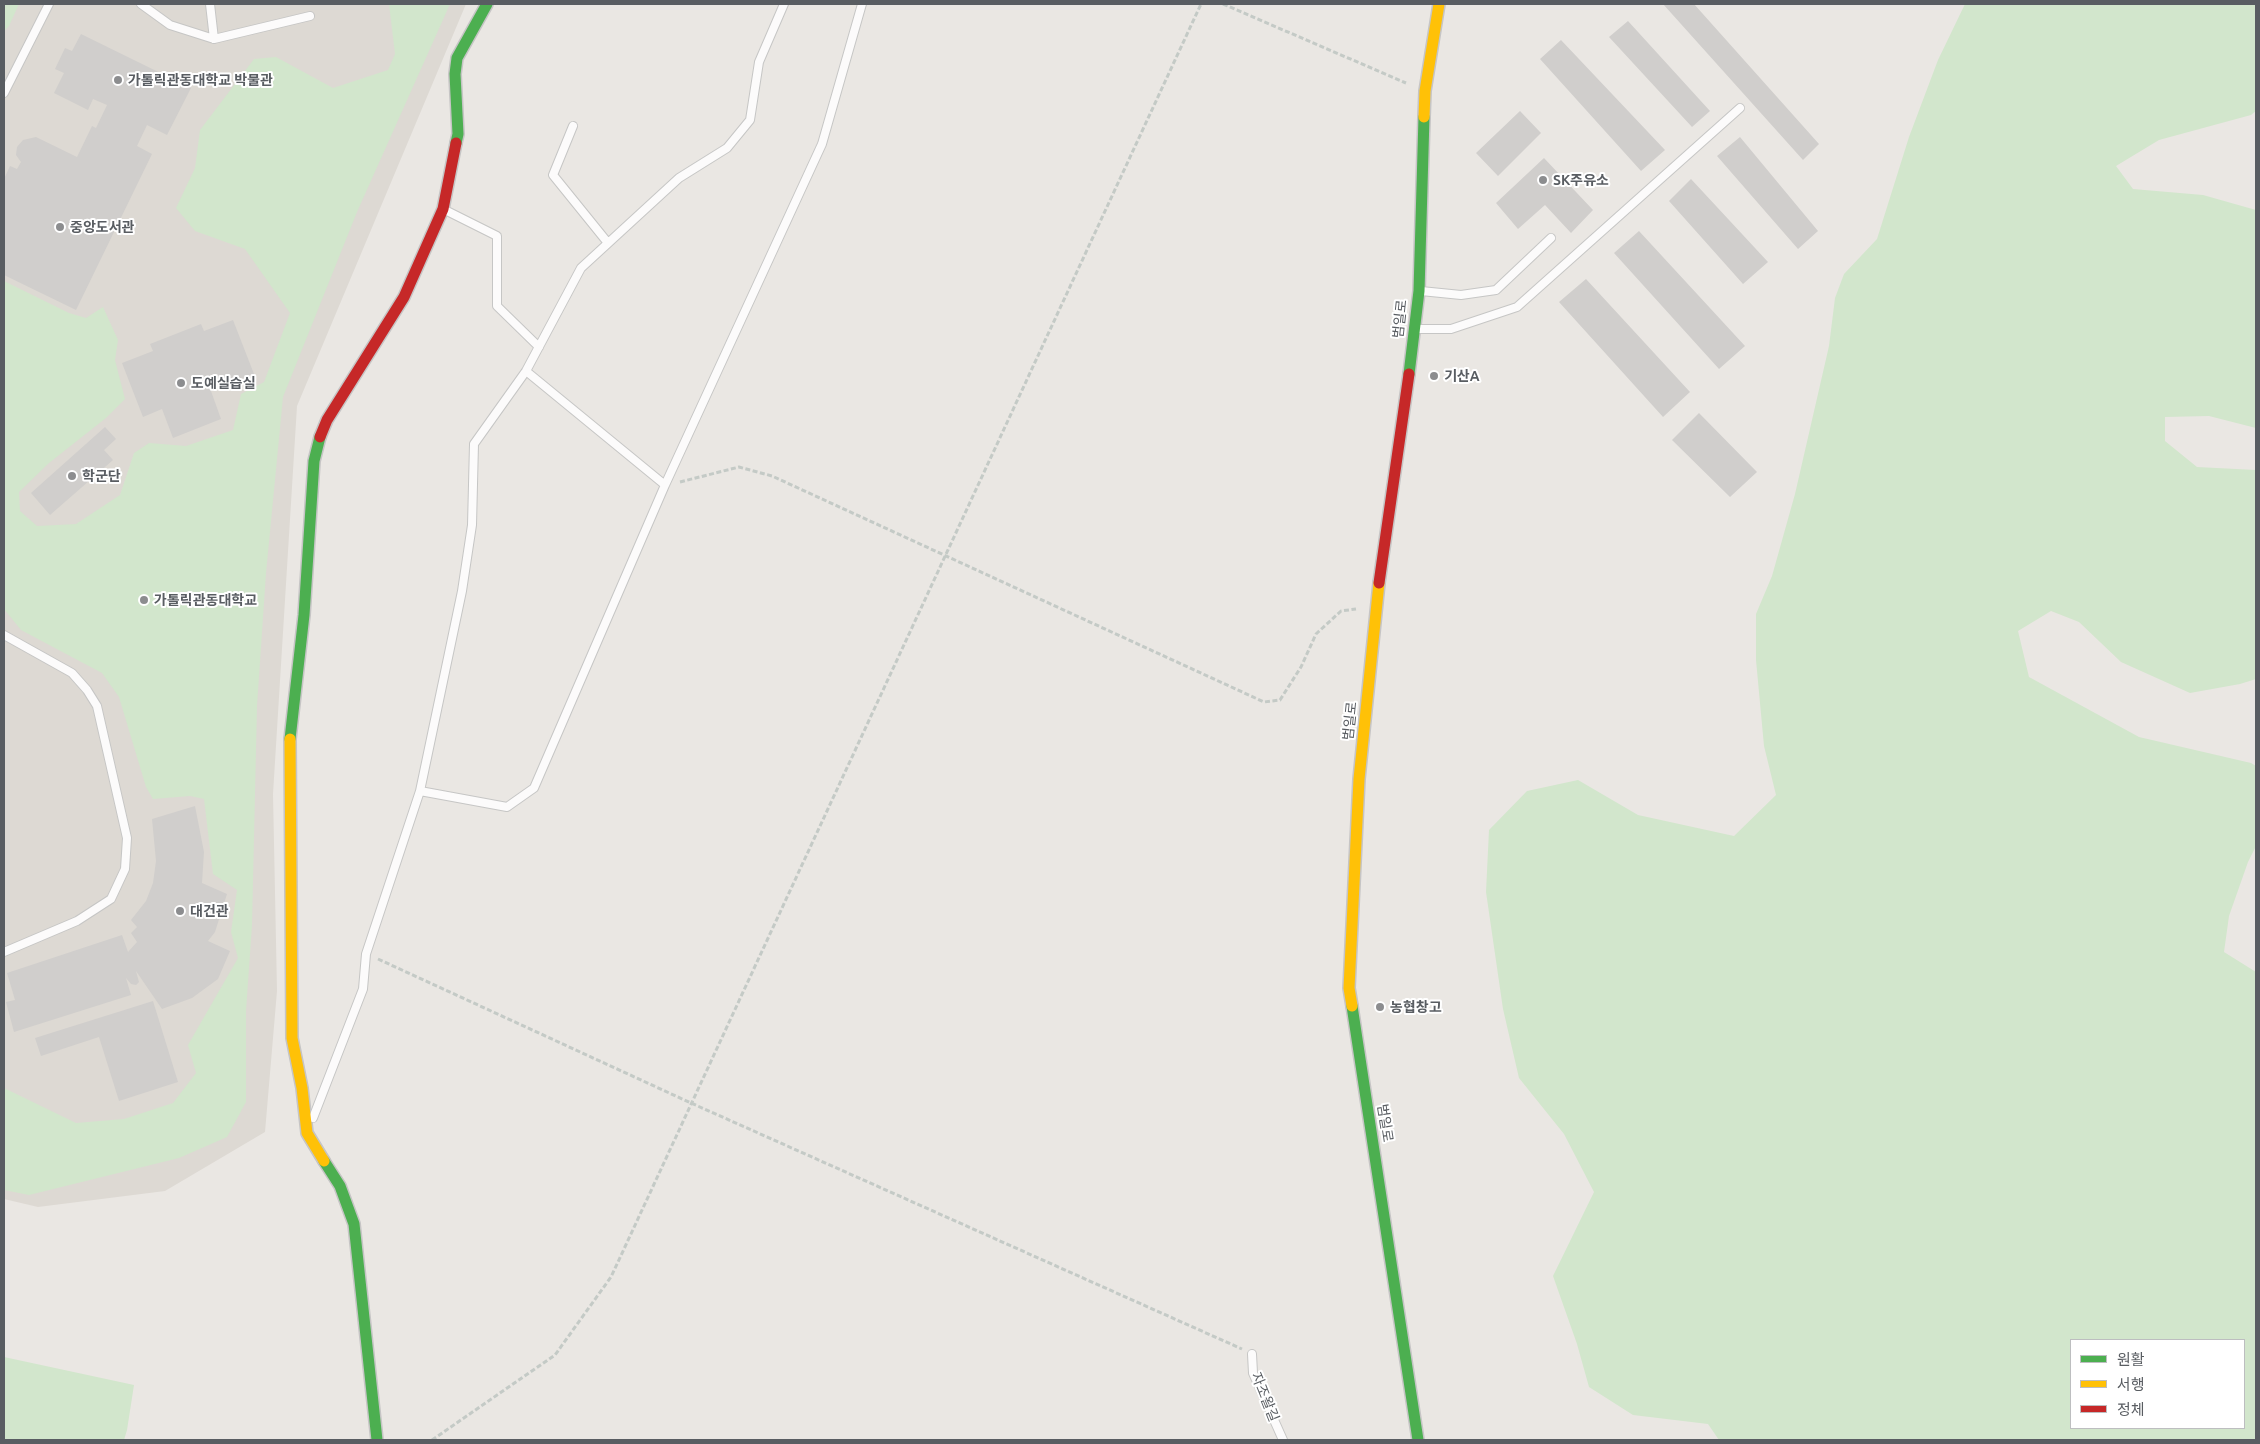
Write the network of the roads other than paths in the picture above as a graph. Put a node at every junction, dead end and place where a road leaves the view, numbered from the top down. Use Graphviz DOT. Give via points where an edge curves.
graph roads {
  1 [pos="49,4"];
  2 [pos="141,4"];
  3 [pos="210,4"];
  4 [pos="487,4"];
  5 [pos="784,4"];
  6 [pos="862,4"];
  7 [pos="1440,4"];
  8 [pos="310,16"];
  9 [pos="214,39"];
  10 [pos="4,93"];
  11 [pos="1740,108"];
  12 [pos="573,126"];
  13 [pos="444,209"];
  14 [pos="1551,238"];
  15 [pos="608,243"];
  16 [pos="1419,291"];
  17 [pos="1415,329"];
  18 [pos="539,347"];
  19 [pos="526,371"];
  20 [pos="665,485"];
  21 [pos="4,635"];
  22 [pos="420,792"];
  23 [pos="4,952"];
  24 [pos="307,1133"];
  25 [pos="1252,1354"];
  26 [pos="377,1440"];
  27 [pos="1283,1440"];
  28 [pos="1418,1440"];
  1 -- 10 [label="lane"];
  2 -- 9 [label="lane" via="170,25"];
  3 -- 9 [label="lane"];
  4 -- 13 [label="street" via="457,58 458,134"];
  5 -- 15 [label="lane" via="759,62 750,120 727,148 679,178"];
  6 -- 20 [label="lane" via="822,144"];
  7 -- 16 [label="street, 범일로" via="1425,91"];
  8 -- 9 [label="lane"];
  11 -- 17 [label="lane" via="1517,307 1451,329"];
  12 -- 15 [label="lane" via="553,175"];
  13 -- 18 [label="lane" via="497,236 497,306"];
  13 -- 24 [label="street" via="404,297 327,420 317,443 314,461 304,615 289,752 292,1038"];
  14 -- 16 [label="lane" via="1496,290 1461,296"];
  15 -- 18 [label="lane" via="581,268"];
  16 -- 17 [label="street, 범일로"];
  17 -- 28 [label="street, 범일로" via="1376,606 1359,779 1349,988"];
  18 -- 19 [label="lane"];
  19 -- 20 [label="lane"];
  19 -- 22 [label="lane" via="474,444 472,525 462,590"];
  20 -- 22 [label="lane" via="534,788 507,807"];
  21 -- 23 [label="lane" via="72,674 97,706 127,838 125,869 111,898 77,921"];
  22 -- 24 [label="lane" via="366,954 363,989"];
  24 -- 26 [label="street" via="340,1186 354,1224"];
  25 -- 27 [label="lane, 자조왈길" via="1253,1373"];
}
